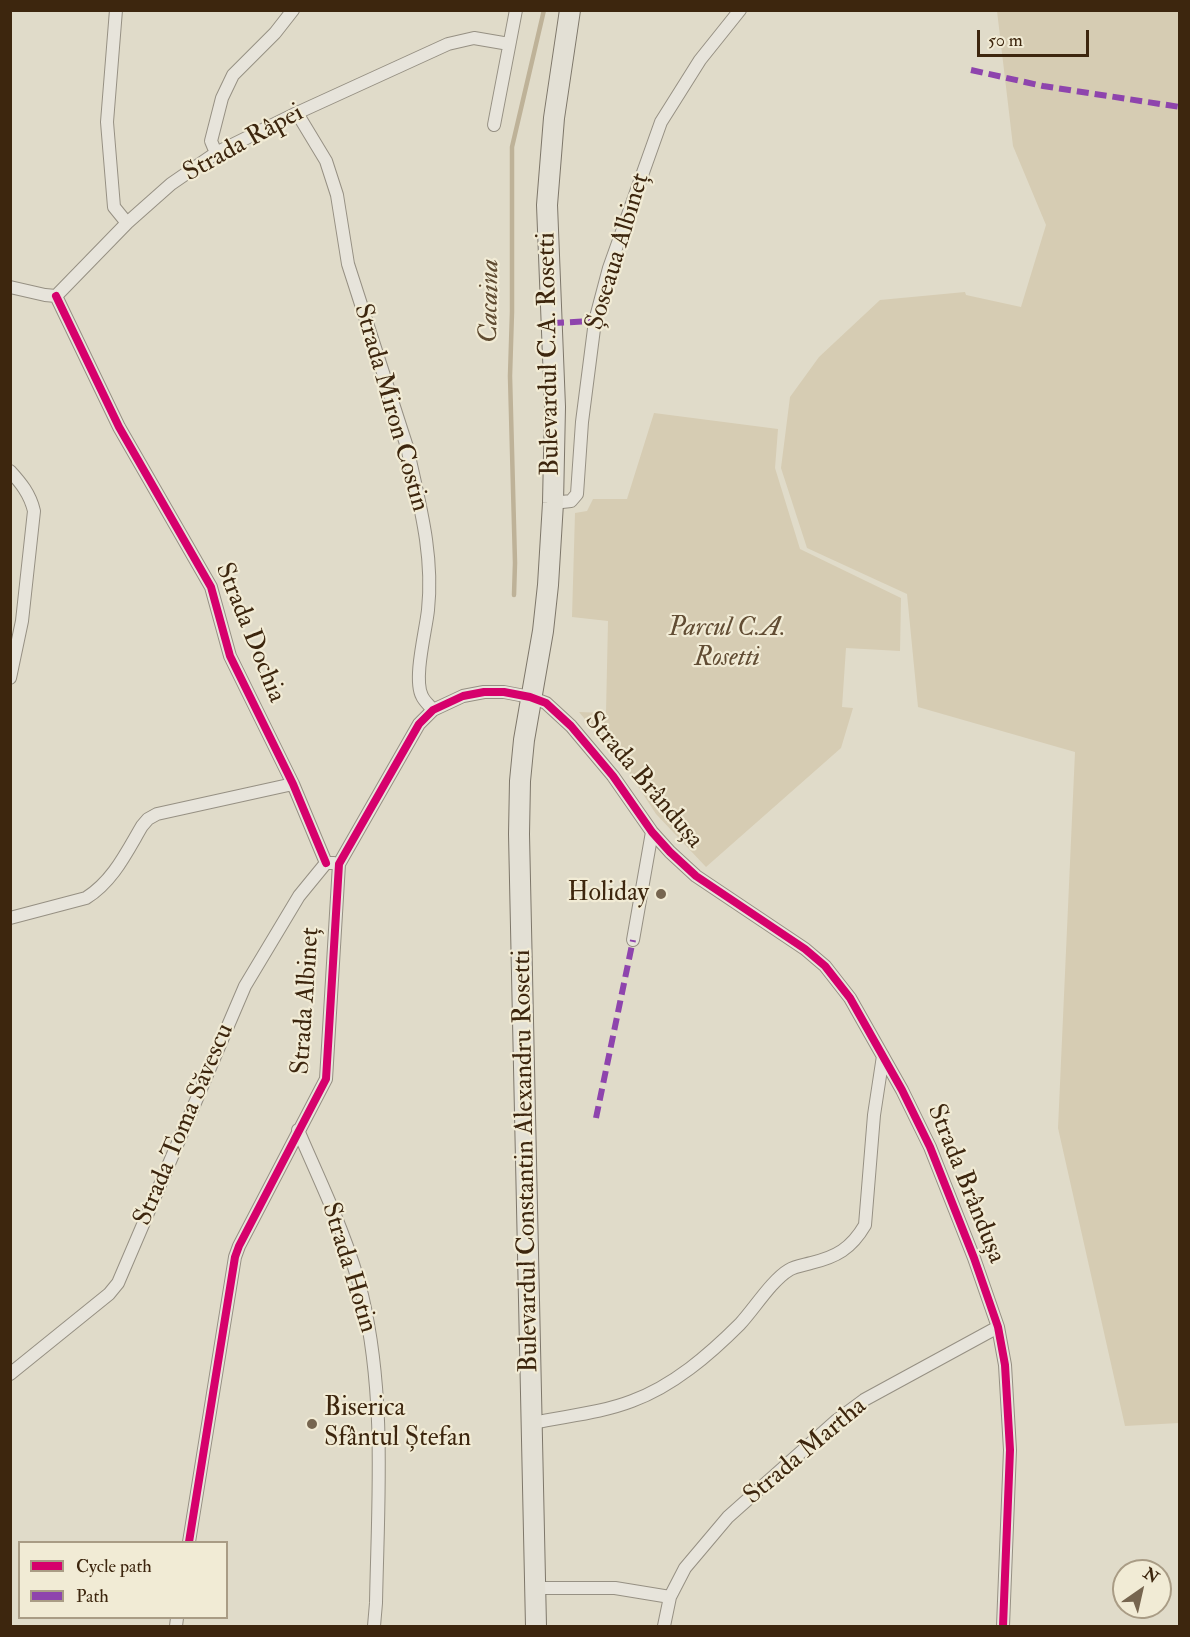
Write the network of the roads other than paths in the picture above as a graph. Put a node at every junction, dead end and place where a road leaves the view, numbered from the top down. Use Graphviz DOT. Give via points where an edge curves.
graph roads {
  1 [pos="116,10"];
  2 [pos="293,10"];
  3 [pos="516,10"];
  4 [pos="570,10"];
  5 [pos="740,10"];
  6 [pos="509,44"];
  7 [pos="297,113"];
  8 [pos="494,125"];
  9 [pos="216,153"];
  10 [pos="127,223"];
  11 [pos="10,287"];
  12 [pos="56,296"];
  13 [pos="10,471"];
  14 [pos="553,503"];
  15 [pos="10,678"];
  16 [pos="530,697"];
  17 [pos="434,710"];
  18 [pos="293,784"];
  19 [pos="652,832"];
  20 [pos="332,863"];
  21 [pos="10,918"];
  22 [pos="633,940"];
  23 [pos="884,1056"];
  24 [pos="298,1130"];
  25 [pos="998,1327"];
  26 [pos="10,1374"];
  27 [pos="533,1423"];
  28 [pos="189,1541"];
  29 [pos="535,1588"];
  30 [pos="670,1597"];
  31 [pos="374,1626"];
  32 [pos="536,1626"];
  33 [pos="664,1626"];
  34 [pos="1004,1626"];
  1 -- 10 [label="street" via="107,122 114,207"];
  2 -- 9 [label="street" via="233,75 222,98 211,141"];
  3 -- 6 [label="street"];
  4 -- 14 [label="main road, Bulevardul C.A. Rosetti" via="554,118 547,205 554,367"];
  5 -- 14 [label="street, Șoseaua Albineț" via="700,60 661,122 609,268 595,321 577,494 571,501"];
  6 -- 7 [label="street, Strada Râpei" via="474,38 448,44"];
  6 -- 8 [label="street"];
  7 -- 9 [label="street, Strada Râpei"];
  7 -- 17 [label="street, Strada Miron Costin" via="326,161 337,195 348,264 407,447 429,550 428,610 418,680 421,695"];
  9 -- 10 [label="street, Strada Râpei" via="171,184"];
  10 -- 12 [label="street, Strada Râpei"];
  11 -- 12 [label="street"];
  12 -- 18 [label="street, Strada Dochia" via="119,427 211,586 230,656"];
  13 -- 15 [label="street" via="27,492 34,511 20,640"];
  14 -- 16 [label="main road, Bulevardul C.A. Rosetti" via="543,630"];
  16 -- 17 [label="street, Strada Albineț" via="484,693 463,696"];
  16 -- 19 [label="street, Strada Brândușa" via="546,703 571,726 613,776"];
  16 -- 27 [label="main road, Bulevardul Constantin Alexandru Rosetti" via="520,781 519,834"];
  17 -- 20 [label="street, Strada Albineț" via="408,740"];
  18 -- 20 [label="street, Strada Dochia"];
  18 -- 21 [label="street" via="157,814 142,826 112,875 96,892"];
  19 -- 22 [label="street"];
  19 -- 23 [label="street, Strada Brândușa" via="696,876 825,966 850,998"];
  20 -- 24 [label="street, Strada Albineț" via="326,1079"];
  20 -- 26 [label="street, Strada Toma Săvescu" via="299,896 244,986 118,1283"];
  23 -- 25 [label="street, Strada Brândușa" via="930,1147"];
  23 -- 27 [label="street" via="874,1115 865,1225 860,1234 834,1257 794,1267 783,1275 740,1324 667,1384 616,1406"];
  24 -- 28 [label="street, Strada Albineț" via="235,1257"];
  24 -- 31 [label="street, Strada Hotin" via="345,1240 362,1294 373,1354 380,1424"];
  25 -- 30 [label="street, Strada Martha" via="864,1400 837,1420 728,1517 685,1568"];
  25 -- 34 [label="street, Strada Brândușa" via="1005,1365 1010,1450"];
  27 -- 29 [label="main road, Bulevardul Constantin Alexandru Rosetti"];
  29 -- 30 [label="street" via="615,1588"];
  29 -- 32 [label="main road, Bulevardul Constantin Alexandru Rosetti"];
  30 -- 33 [label="street, Strada Martha"];
}
